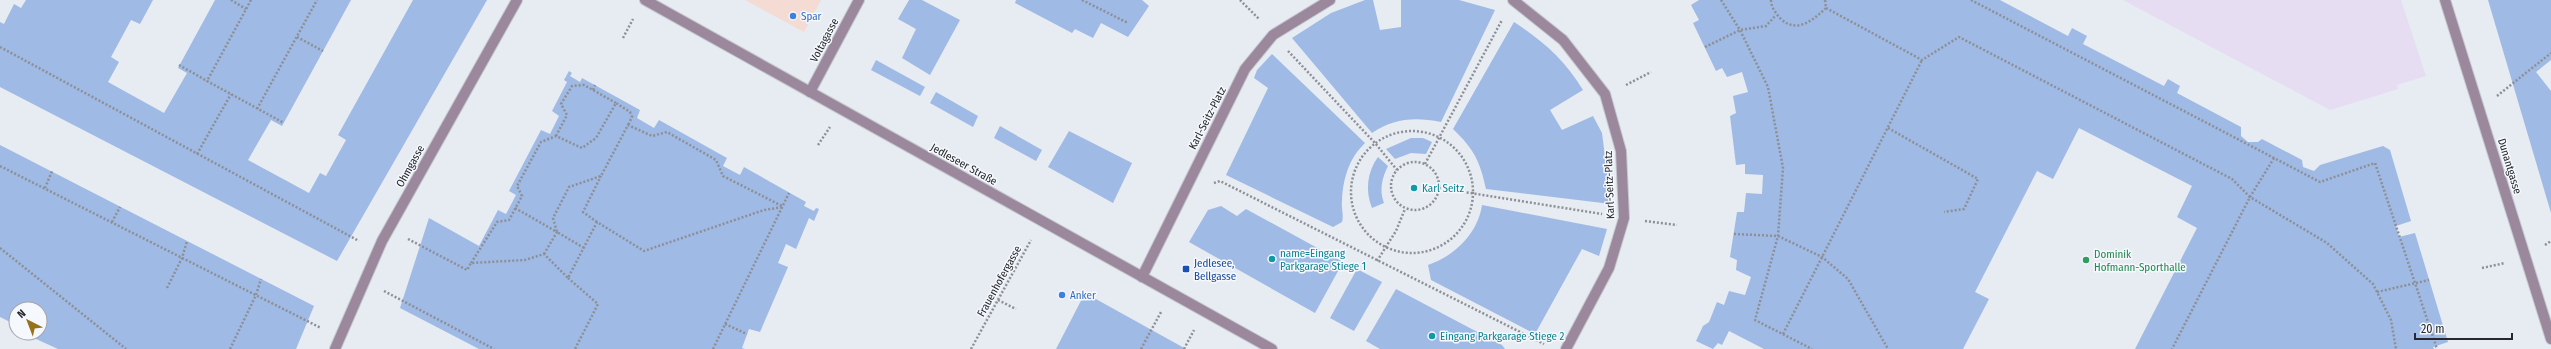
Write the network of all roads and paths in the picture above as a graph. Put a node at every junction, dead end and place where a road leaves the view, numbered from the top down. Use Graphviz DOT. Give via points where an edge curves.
graph roads {
  1 [pos="231,0"];
  2 [pos="251,0"];
  3 [pos="317,0"];
  4 [pos="517,0"];
  5 [pos="645,0"];
  6 [pos="860,0"];
  7 [pos="1082,0"];
  8 [pos="1330,0"];
  9 [pos="1513,0"];
  10 [pos="1721,0"];
  11 [pos="1771,0"];
  12 [pos="1825,0"];
  13 [pos="1971,0"];
  14 [pos="2445,0"];
  15 [pos="246,8"];
  16 [pos="1826,8"];
  17 [pos="1506,14"];
  18 [pos="1776,15"];
  19 [pos="1128,23"];
  20 [pos="1740,30"];
  21 [pos="1273,34"];
  22 [pos="297,37"];
  23 [pos="1705,46"];
  24 [pos="0,48"];
  25 [pos="323,51"];
  26 [pos="2551,53"];
  27 [pos="1922,60"];
  28 [pos="179,65"];
  29 [pos="1651,72"];
  30 [pos="207,81"];
  31 [pos="595,86"];
  32 [pos="593,90"];
  33 [pos="810,92"];
  34 [pos="231,94"];
  35 [pos="1605,94"];
  36 [pos="616,103"];
  37 [pos="257,109"];
  38 [pos="2480,110"];
  39 [pos="284,123"];
  40 [pos="628,125"];
  41 [pos="1888,128"];
  42 [pos="556,136"];
  43 [pos="1440,137"];
  44 [pos="1375,143"];
  45 [pos="197,154"];
  46 [pos="2274,158"];
  47 [pos="1425,164"];
  48 [pos="0,166"];
  49 [pos="1397,170"];
  50 [pos="52,171"];
  51 [pos="601,176"];
  52 [pos="1189,182"];
  53 [pos="45,188"];
  54 [pos="1439,188"];
  55 [pos="789,193"];
  56 [pos="1474,194"];
  57 [pos="2250,197"];
  58 [pos="120,207"];
  59 [pos="783,207"];
  60 [pos="515,208"];
  61 [pos="1405,209"];
  62 [pos="1944,212"];
  63 [pos="1624,218"];
  64 [pos="1041,221"];
  65 [pos="112,222"];
  66 [pos="598,222"];
  67 [pos="1677,225"];
  68 [pos="388,231"];
  69 [pos="557,232"];
  70 [pos="1734,234"];
  71 [pos="1778,236"];
  72 [pos="188,241"];
  73 [pos="1386,247"];
  74 [pos="0,248"];
  75 [pos="584,248"];
  76 [pos="378,251"];
  77 [pos="544,254"];
  78 [pos="1822,257"];
  79 [pos="182,258"];
  80 [pos="1377,261"];
  81 [pos="471,263"];
  82 [pos="1142,277"];
  83 [pos="568,278"];
  84 [pos="261,279"];
  85 [pos="2429,280"];
  86 [pos="364,281"];
  87 [pos="2415,284"];
  88 [pos="167,288"];
  89 [pos="2377,292"];
  90 [pos="1171,293"];
  91 [pos="256,295"];
  92 [pos="998,300"];
  93 [pos="1016,309"];
  94 [pos="725,324"];
  95 [pos="747,334"];
  96 [pos="1783,334"];
  97 [pos="340,337"];
  98 [pos="2551,339"];
  99 [pos="1550,347"];
  100 [pos="126,349"];
  101 [pos="230,349"];
  102 [pos="335,349"];
  103 [pos="494,349"];
  104 [pos="575,349"];
  105 [pos="712,349"];
  106 [pos="971,349"];
  107 [pos="1141,349"];
  108 [pos="1272,349"];
  109 [pos="1566,349"];
  110 [pos="1812,349"];
  111 [pos="1888,349"];
  112 [pos="2172,349"];
  113 [pos="2396,349"];
  114 [pos="2437,349"];
  1 -- 15 [label="path"];
  2 -- 15 [label="path"];
  3 -- 22 [label="path"];
  4 -- 68 [label="street, Ohmgasse"];
  5 -- 33 [label="street, Jedleseer Straße"];
  6 -- 33 [label="street, Voltagasse"];
  7 -- 19 [label="path"];
  8 -- 21 [label="street, Karl-Seitz-Platz"];
  9 -- 35 [label="street, Karl-Seitz-Platz" via="1563,40"];
  10 -- 20 [label="path"];
  11 -- 18 [label="path"];
  12 -- 16 [label="path"];
  13 -- 46 [label="path"];
  14 -- 38 [label="street, Dunantgasse"];
  15 -- 30 [label="path"];
  16 -- 18 [label="path" via="1811,22 1796,26 1785,23"];
  16 -- 27 [label="path"];
  17 -- 43 [label="path"];
  18 -- 20 [label="path" via="1766,26"];
  20 -- 23 [label="path"];
  20 -- 71 [label="path" via="1768,87 1782,168"];
  21 -- 44 [label="path"];
  21 -- 52 [label="street, Karl-Seitz-Platz" via="1245,69"];
  22 -- 25 [label="path"];
  22 -- 37 [label="path"];
  24 -- 45 [label="path"];
  26 -- 38 [label="path"];
  27 -- 41 [label="path"];
  27 -- 57 [label="path" via="1959,37 2232,179"];
  28 -- 30 [label="path"];
  29 -- 35 [label="path"];
  30 -- 34 [label="path"];
  31 -- 32 [label="path"];
  32 -- 36 [label="path"];
  32 -- 42 [label="path" via="584,85 572,86 561,104 567,115"];
  33 -- 64 [label="street, Jedleseer Straße"];
  34 -- 37 [label="path"];
  34 -- 45 [label="path"];
  35 -- 63 [label="street, Karl-Seitz-Platz" via="1621,151"];
  36 -- 40 [label="path" via="630,112 632,117"];
  36 -- 42 [label="path" via="596,138 582,148"];
  37 -- 39 [label="path"];
  38 -- 98 [label="street, Dunantgasse"];
  40 -- 51 [label="path"];
  40 -- 59 [label="path" via="652,136 667,132 716,160 723,176"];
  41 -- 62 [label="path" via="1978,179 1964,209"];
  41 -- 78 [label="path"];
  42 -- 60 [label="path" via="541,142 517,186 522,196"];
  43 -- 44 [label="path" via="1424,132 1407,131 1390,135"];
  43 -- 47 [label="path"];
  43 -- 56 [label="path" via="1454,147 1465,161 1472,177"];
  44 -- 49 [label="path"];
  44 -- 73 [label="path" via="1362,157 1354,175 1351,194 1354,213 1364,230"];
  45 -- 76 [label="path"];
  46 -- 57 [label="path"];
  46 -- 87 [label="path" via="2320,182 2375,163"];
  47 -- 49 [label="path" via="1410,162"];
  47 -- 54 [label="path" via="1437,176"];
  48 -- 53 [label="path"];
  49 -- 61 [label="path" via="1392,176 1390,192 1398,205"];
  50 -- 53 [label="path"];
  51 -- 66 [label="path" via="583,212"];
  51 -- 69 [label="path" via="570,186 553,218"];
  52 -- 80 [label="path" via="1205,186 1220,181"];
  52 -- 82 [label="street, Karl-Seitz-Platz"];
  53 -- 65 [label="path"];
  54 -- 56 [label="path"];
  54 -- 61 [label="path" via="1435,200 1429,206 1413,211"];
  55 -- 59 [label="path"];
  56 -- 63 [label="path"];
  56 -- 73 [label="path" via="1470,212 1462,228 1448,241 1432,250 1414,253"];
  57 -- 89 [label="path" via="2327,243 2373,284"];
  57 -- 112 [label="path"];
  58 -- 65 [label="path"];
  59 -- 66 [label="path" via="764,210 644,251"];
  59 -- 94 [label="path"];
  60 -- 69 [label="path"];
  60 -- 81 [label="path" via="509,220 497,222"];
  61 -- 73 [label="path"];
  63 -- 67 [label="path"];
  63 -- 109 [label="street, Karl-Seitz-Platz" via="1609,268"];
  64 -- 82 [label="street, Jedleseer Straße"];
  64 -- 92 [label="path, Frauenhofergasse"];
  65 -- 79 [label="path"];
  66 -- 75 [label="path"];
  68 -- 76 [label="street, Ohmgasse"];
  68 -- 81 [label="path" via="468,270"];
  69 -- 75 [label="path"];
  69 -- 77 [label="path"];
  70 -- 71 [label="path"];
  71 -- 78 [label="path"];
  71 -- 96 [label="path" via="1756,320"];
  72 -- 79 [label="path"];
  73 -- 80 [label="path"];
  74 -- 100 [label="path"];
  75 -- 83 [label="path"];
  76 -- 86 [label="street, Ohmgasse"];
  77 -- 81 [label="path" via="525,260"];
  77 -- 83 [label="path"];
  78 -- 96 [label="path"];
  78 -- 111 [label="path" via="1848,279"];
  79 -- 88 [label="path"];
  79 -- 91 [label="path"];
  80 -- 99 [label="path"];
  82 -- 90 [label="street, Jedleseer Straße"];
  83 -- 104 [label="path" via="598,304"];
  84 -- 91 [label="path"];
  85 -- 87 [label="path"];
  86 -- 97 [label="street, Ohmgasse"];
  86 -- 103 [label="path"];
  87 -- 89 [label="path"];
  87 -- 114 [label="path"];
  89 -- 113 [label="path" via="2391,320"];
  90 -- 107 [label="path"];
  90 -- 108 [label="street, Jedleseer Straße"];
  91 -- 97 [label="path"];
  91 -- 101 [label="path"];
  92 -- 93 [label="path"];
  92 -- 106 [label="path, Frauenhofergasse"];
  94 -- 95 [label="path"];
  94 -- 105 [label="path"];
  96 -- 110 [label="path"];
  97 -- 102 [label="street, Ohmgasse"];
}
